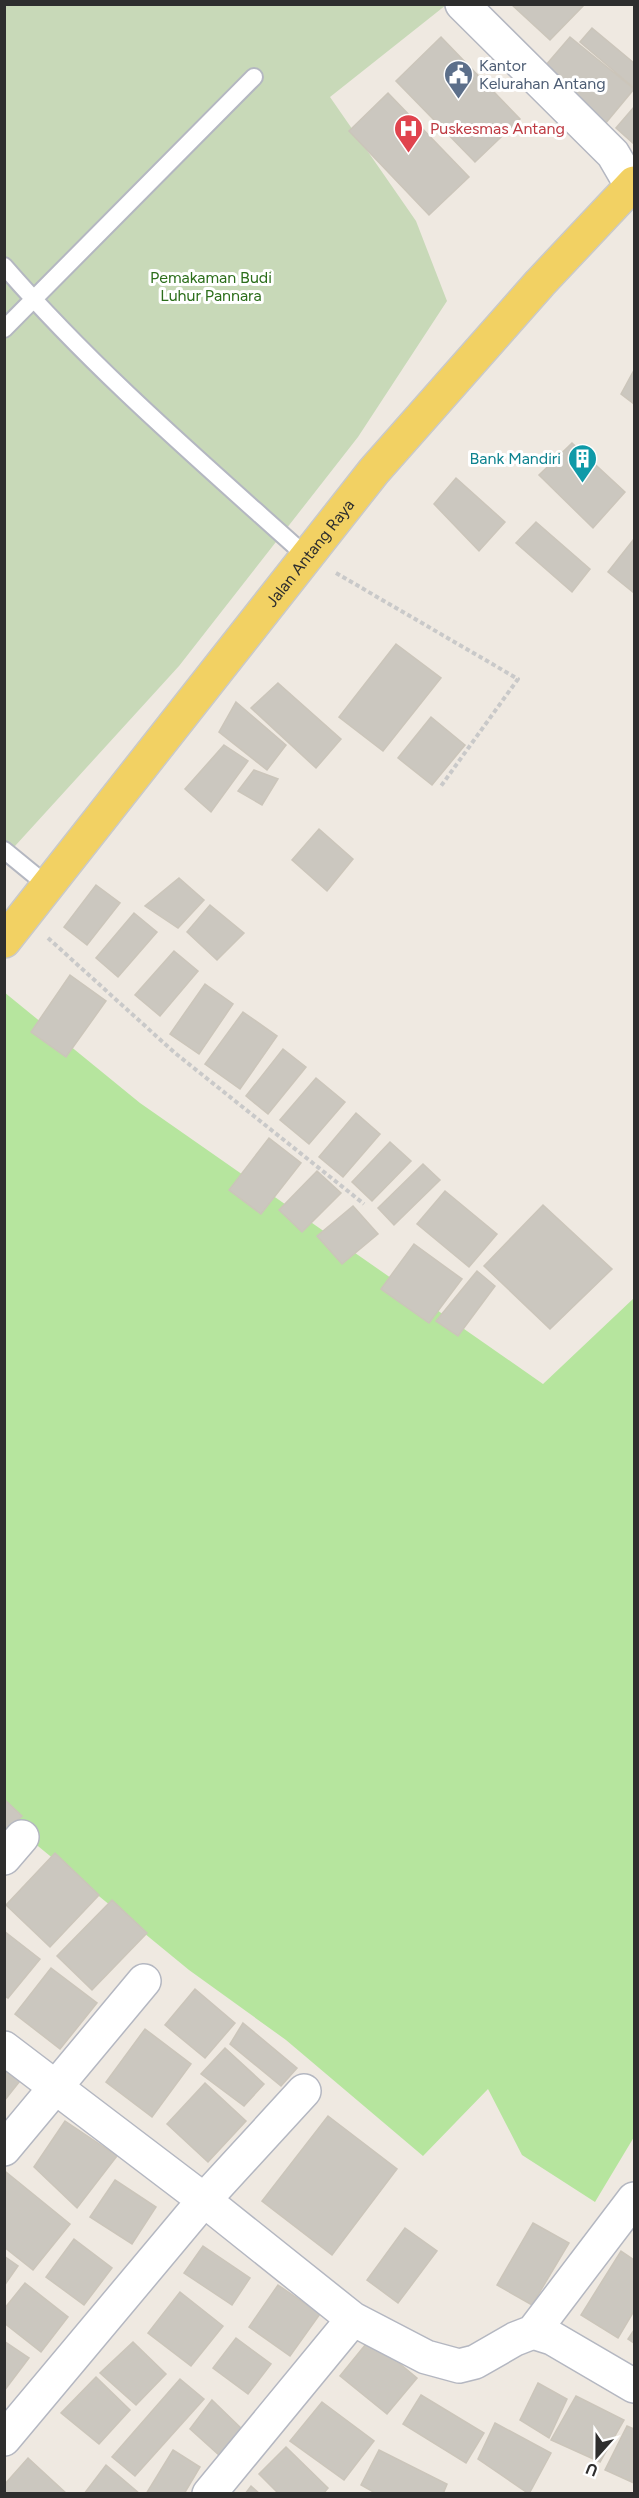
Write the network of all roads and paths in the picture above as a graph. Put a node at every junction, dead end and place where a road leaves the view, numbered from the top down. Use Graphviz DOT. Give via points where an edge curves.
graph roads {
  1 [pos="462,4"];
  2 [pos="254,77"];
  3 [pos="633,187"];
  4 [pos="4,266"];
  5 [pos="33,299"];
  6 [pos="4,329"];
  7 [pos="306,556"];
  8 [pos="441,786"];
  9 [pos="4,850"];
  10 [pos="48,885"];
  11 [pos="14,929"];
  12 [pos="364,1204"];
  13 [pos="144,1981"];
  14 [pos="4,2049"];
  15 [pos="56,2087"];
  16 [pos="304,2091"];
  17 [pos="4,2149"];
  18 [pos="634,2199"];
  19 [pos="204,2200"];
  20 [pos="353,2319"];
  21 [pos="533,2332"];
  22 [pos="634,2386"];
  23 [pos="4,2439"];
  24 [pos="209,2493"];
  1 -- 3 [label="street" via="613,154"];
  2 -- 5 [label="lane"];
  3 -- 7 [label="main road, Jalan Antang Raya" via="440,395"];
  4 -- 5 [label="lane"];
  5 -- 6 [label="lane"];
  5 -- 7 [label="lane" via="149,415"];
  7 -- 8 [label="path" via="518,679"];
  7 -- 10 [label="main road, Jalan Antang Raya"];
  9 -- 10 [label="lane"];
  10 -- 11 [label="main road, Jalan Antang Raya"];
  11 -- 12 [label="path"];
  13 -- 15 [label="street"];
  14 -- 15 [label="street"];
  15 -- 17 [label="street"];
  15 -- 19 [label="street"];
  16 -- 19 [label="street"];
  18 -- 21 [label="street"];
  19 -- 20 [label="street"];
  19 -- 23 [label="street"];
  20 -- 21 [label="street" via="426,2357 459,2366 475,2362"];
  20 -- 24 [label="street"];
  21 -- 22 [label="street" via="552,2338"];
}
